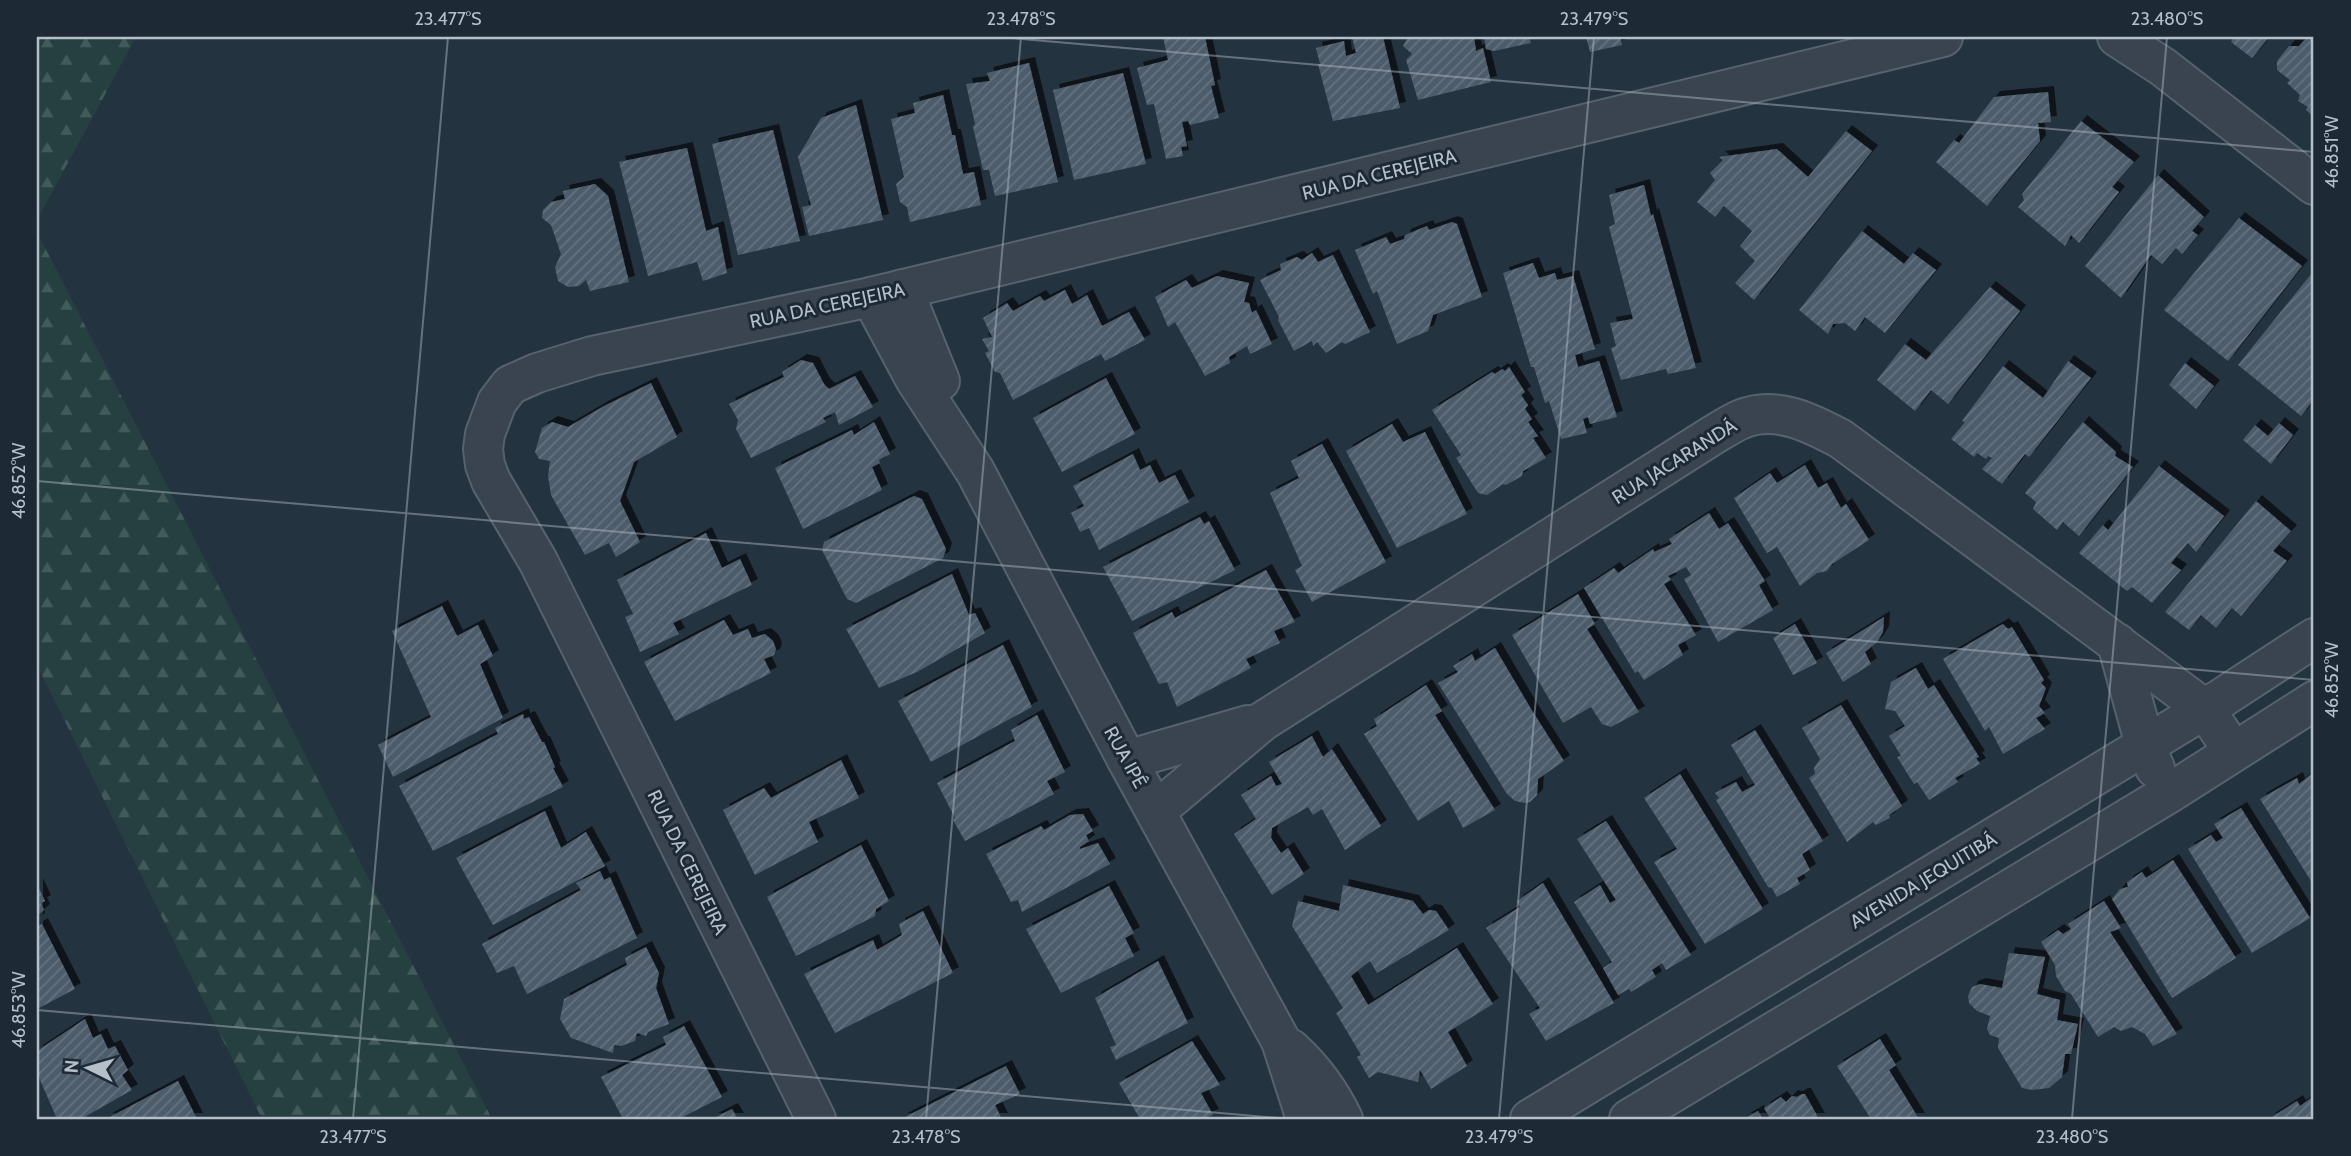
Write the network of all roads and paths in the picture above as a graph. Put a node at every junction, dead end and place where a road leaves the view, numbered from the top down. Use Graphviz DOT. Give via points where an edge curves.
graph roads {
  1 [pos="1943,37"];
  2 [pos="2117,37"];
  3 [pos="2314,185"];
  4 [pos="887,293"];
  5 [pos="2314,638"];
  6 [pos="2117,643"];
  7 [pos="2314,701"];
  8 [pos="2205,709"];
  9 [pos="1263,721"];
  10 [pos="2145,745"];
  11 [pos="2233,751"];
  12 [pos="1127,760"];
  13 [pos="2168,794"];
  14 [pos="1156,811"];
  15 [pos="1282,1041"];
  16 [pos="816,1119"];
  17 [pos="1306,1119"];
  18 [pos="1343,1119"];
  19 [pos="1530,1119"];
  20 [pos="1629,1119"];
  1 -- 4 [label="street, RUA DA CEREJEIRA"];
  2 -- 3 [label="street" via="2163,67"];
  4 -- 12 [label="street, RUA IPÊ" via="915,379 975,471"];
  4 -- 16 [label="street, RUA DA CEREJEIRA" via="592,356 537,373 510,385 497,402 485,433 485,465 491,481 538,561"];
  5 -- 8 [label="street, AVENIDA JEQUITIBÁ"];
  6 -- 8 [label="street, RUA JACARANDÁ"];
  6 -- 9 [label="street, RUA JACARANDÁ" via="1841,439 1812,423 1763,414 1742,418 1713,435"];
  6 -- 10 [label="street"];
  7 -- 11 [label="street"];
  8 -- 10 [label="street, AVENIDA JEQUITIBÁ"];
  8 -- 11 [label="street, RUA JACARANDÁ"];
  9 -- 12 [label="street, RUA JACARANDÁ"];
  9 -- 14 [label="street, RUA JACARANDÁ"];
  10 -- 13 [label="street"];
  10 -- 19 [label="street, AVENIDA JEQUITIBÁ"];
  11 -- 13 [label="street"];
  12 -- 14 [label="street, RUA IPÊ"];
  13 -- 20 [label="street"];
  14 -- 15 [label="street, RUA IPÊ"];
  15 -- 17 [label="street, RUA IPÊ"];
  15 -- 18 [label="street, RUA IPÊ" via="1301,1058"];
}
